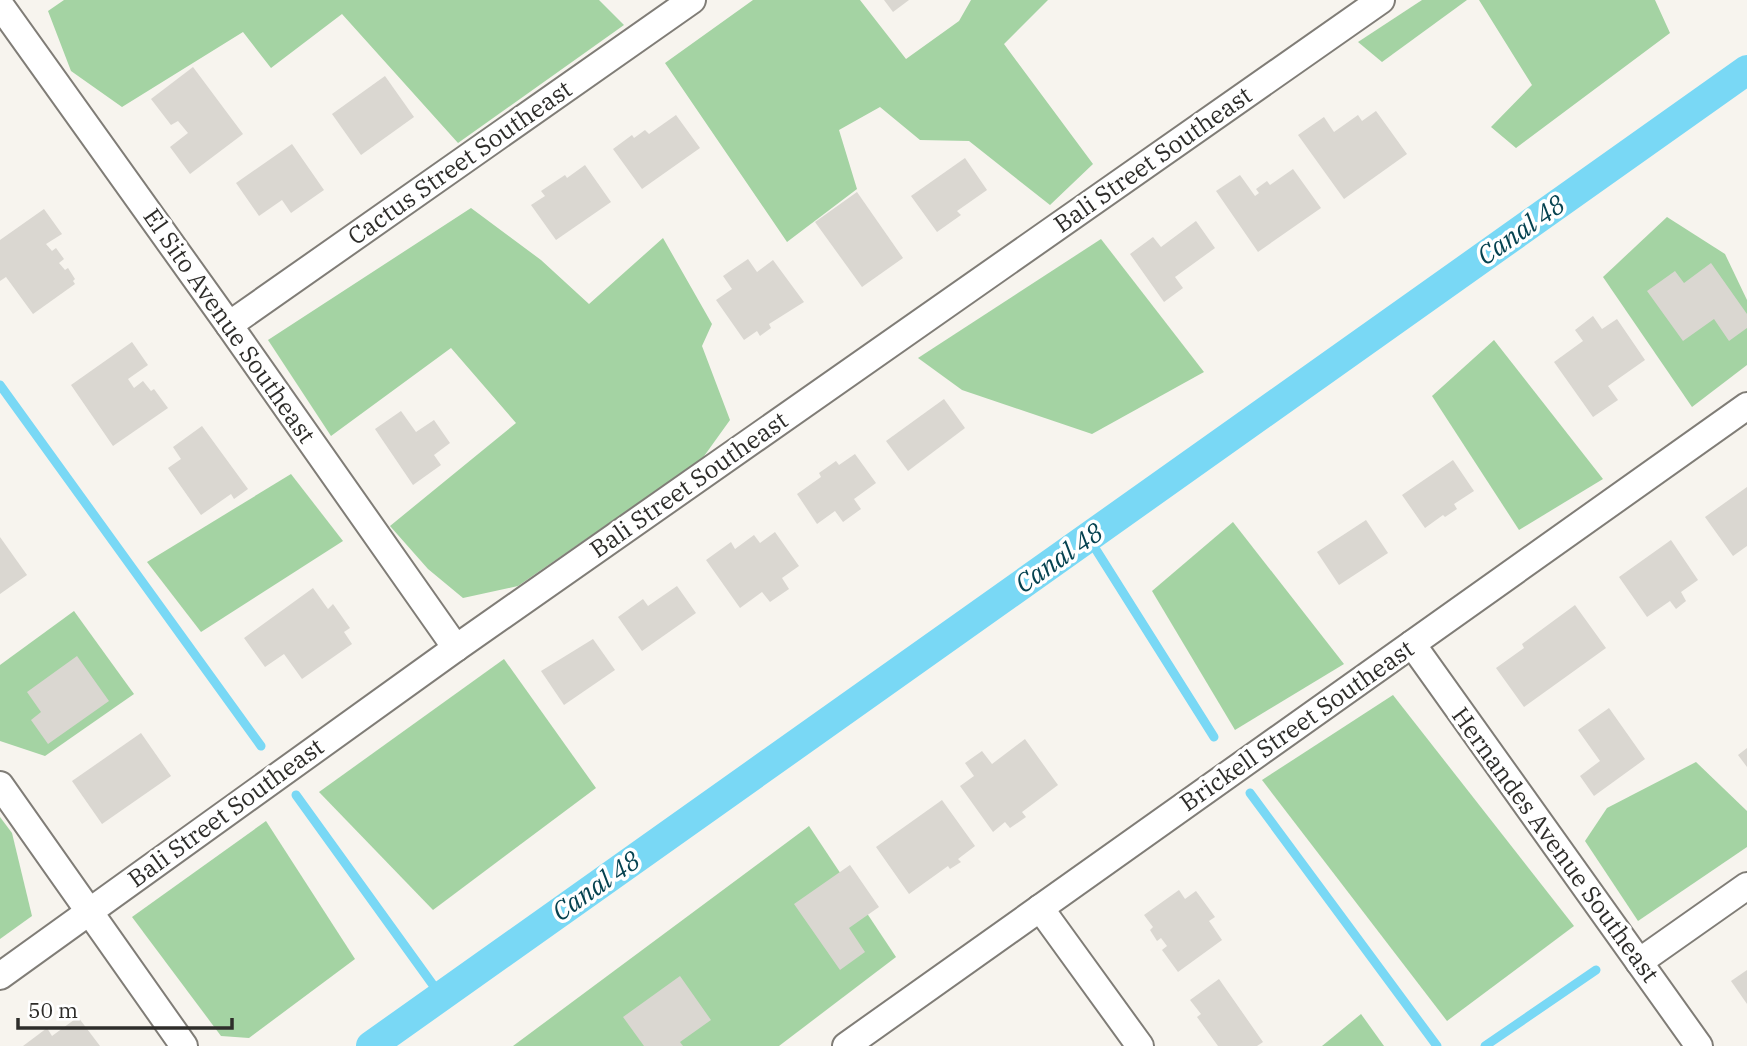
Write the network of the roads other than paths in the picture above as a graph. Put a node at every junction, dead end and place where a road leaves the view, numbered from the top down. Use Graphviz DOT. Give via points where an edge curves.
graph roads {
  1 [pos="692,0"];
  2 [pos="1381,0"];
  3 [pos="11,7"];
  4 [pos="229,326"];
  5 [pos="1747,406"];
  6 [pos="1412,644"];
  7 [pos="456,648"];
  8 [pos="0,785"];
  9 [pos="1747,886"];
  10 [pos="1041,908"];
  11 [pos="90,912"];
  12 [pos="1639,962"];
  13 [pos="0,976"];
  14 [pos="184,1046"];
  15 [pos="846,1046"];
  16 [pos="1140,1046"];
  17 [pos="1699,1046"];
  1 -- 4 [label="street, Cactus Street Southeast"];
  2 -- 7 [label="street, Bali Street Southeast"];
  3 -- 4 [label="street, El Sito Avenue Southeast"];
  4 -- 7 [label="street, El Sito Avenue Southeast"];
  5 -- 6 [label="street, Brickell Street Southeast"];
  6 -- 10 [label="street, Brickell Street Southeast"];
  6 -- 12 [label="street, Hernandes Avenue Southeast"];
  7 -- 11 [label="street, Bali Street Southeast"];
  8 -- 11 [label="street"];
  9 -- 12 [label="street"];
  10 -- 15 [label="street, Brickell Street Southeast"];
  10 -- 16 [label="street"];
  11 -- 13 [label="street, Bali Street Southeast"];
  11 -- 14 [label="street"];
  12 -- 17 [label="street, Hernandes Avenue Southeast"];
}
